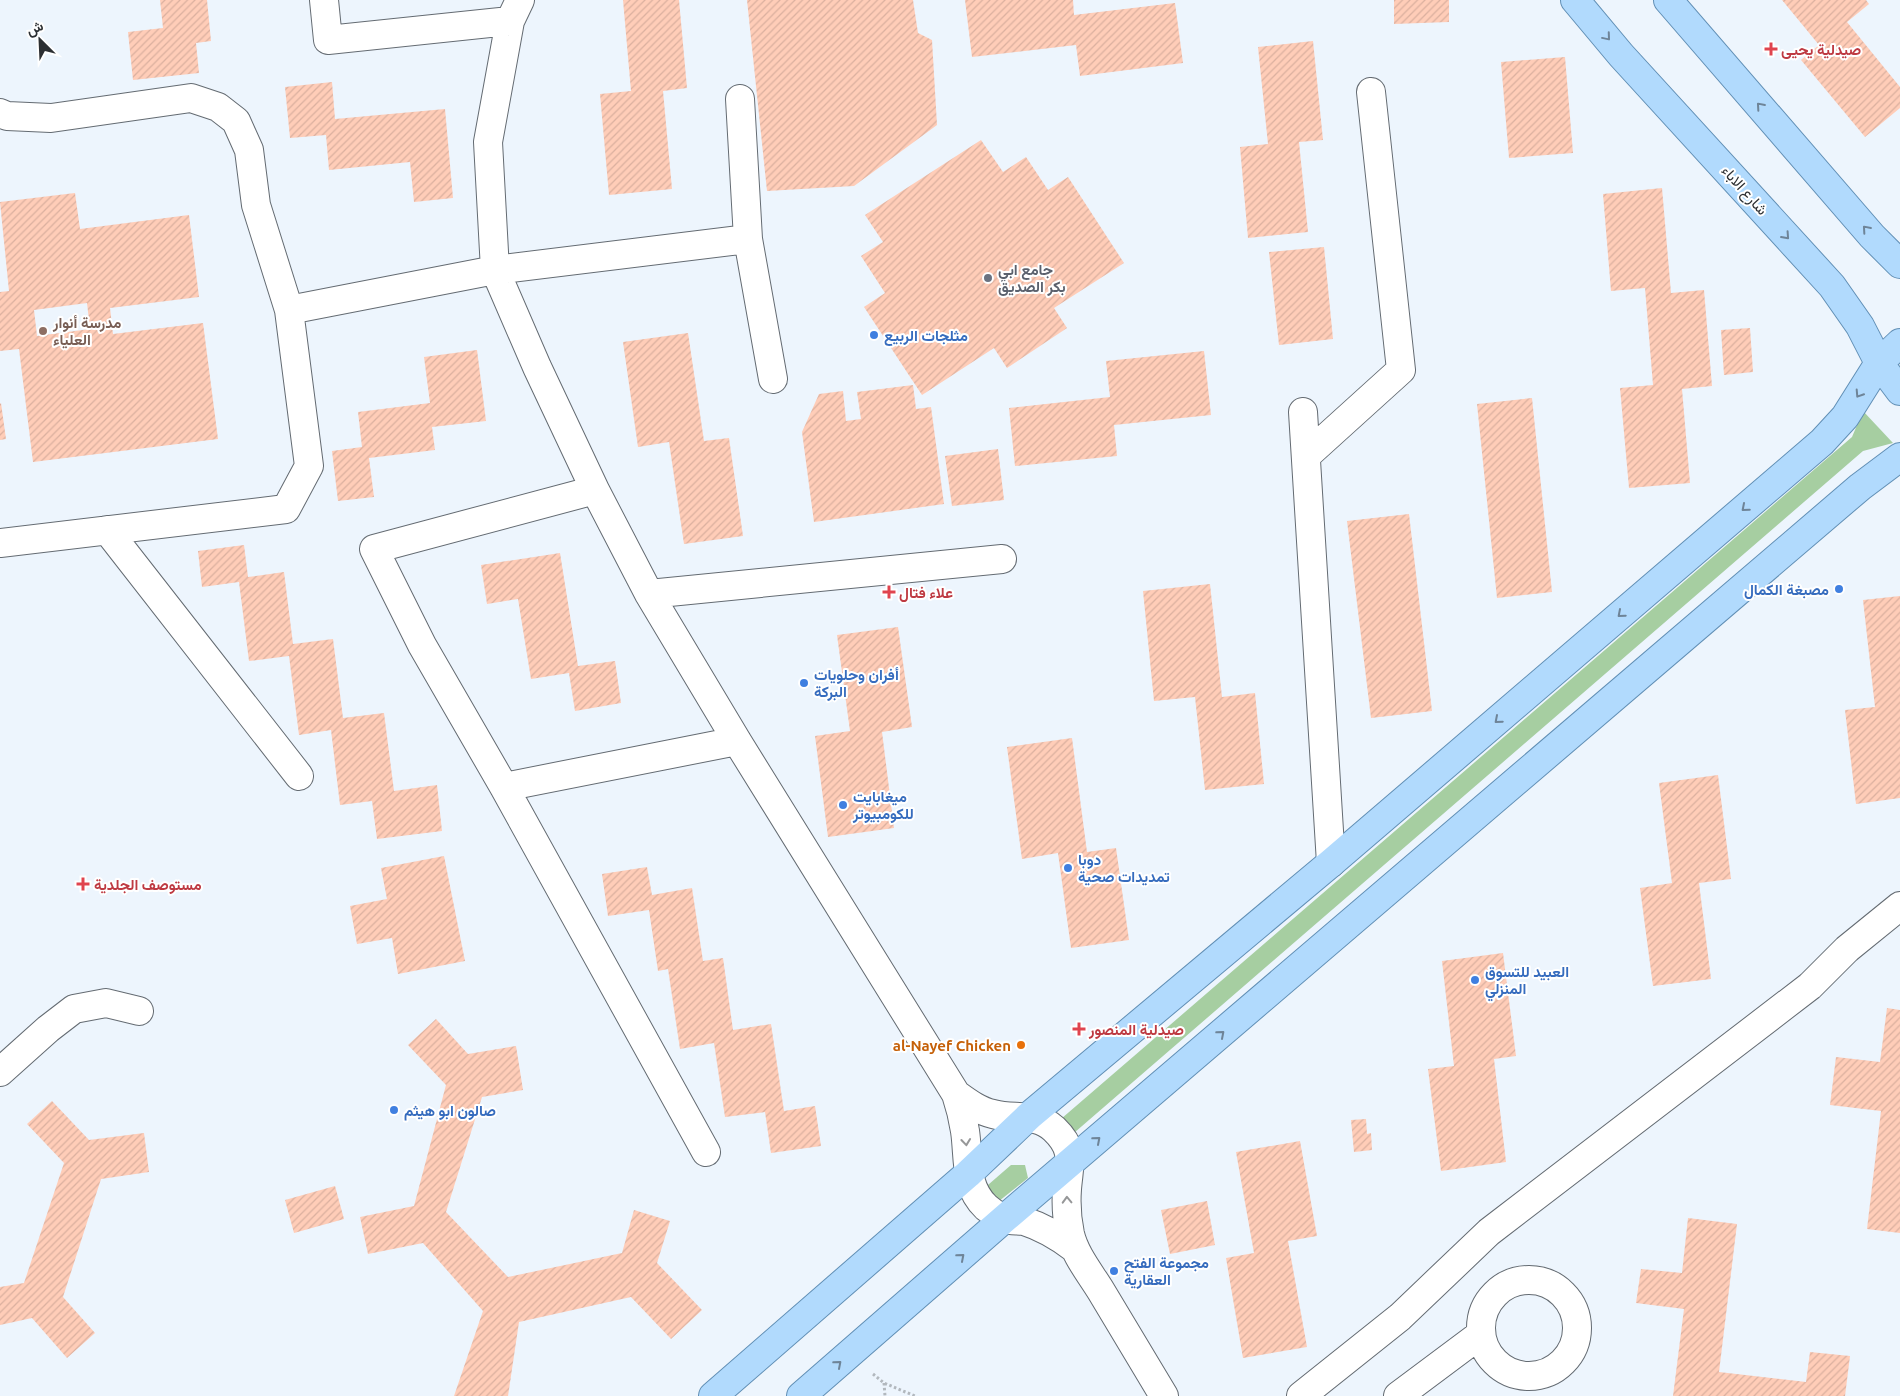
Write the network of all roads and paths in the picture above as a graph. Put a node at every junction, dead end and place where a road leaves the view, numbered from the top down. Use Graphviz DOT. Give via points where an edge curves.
graph roads {
  1 [pos="324,0"];
  2 [pos="1575,0"];
  3 [pos="1668,0"];
  4 [pos="515,10"];
  5 [pos="1371,92"];
  6 [pos="740,99"];
  7 [pos="0,113"];
  8 [pos="748,239"];
  9 [pos="1900,264"];
  10 [pos="495,270"];
  11 [pos="289,310"];
  12 [pos="1900,343"];
  13 [pos="1879,363"];
  14 [pos="773,380"];
  15 [pos="1900,391"];
  16 [pos="1303,412"];
  17 [pos="1306,456"];
  18 [pos="1900,457"];
  19 [pos="595,490"];
  20 [pos="107,530"];
  21 [pos="0,543"];
  22 [pos="1002,559"];
  23 [pos="649,594"];
  24 [pos="737,741"];
  25 [pos="299,776"];
  26 [pos="504,787"];
  27 [pos="1331,863"];
  28 [pos="1900,906"];
  29 [pos="139,1011"];
  30 [pos="0,1072"];
  31 [pos="956,1094"];
  32 [pos="1029,1116"];
  33 [pos="706,1152"];
  34 [pos="1071,1163"];
  35 [pos="968,1174"];
  36 [pos="1004,1219"];
  37 [pos="1074,1248"];
  38 [pos="1481,1334"];
  39 [pos="850,1353"];
  40 [pos="884,1383"];
  41 [pos="713,1396"];
  42 [pos="801,1396"];
  43 [pos="885,1396"];
  44 [pos="914,1396"];
  45 [pos="1164,1396"];
  46 [pos="1301,1396"];
  47 [pos="1398,1396"];
  1 -- 4 [label="street" via="328,40"];
  2 -- 13 [label="main road, شارع الاباء, one-way" via="1832,286 1860,326"];
  9 -- 3 [label="main road, one-way" via="1872,236"];
  4 -- 10 [label="street" via="488,142"];
  5 -- 17 [label="street" via="1401,370"];
  6 -- 8 [label="street"];
  7 -- 11 [label="street" via="51,118 191,98 218,107 236,121 248,150 256,205"];
  8 -- 10 [label="street"];
  8 -- 14 [label="street"];
  10 -- 11 [label="street"];
  10 -- 19 [label="street"];
  11 -- 20 [label="street" via="309,466 286,509"];
  12 -- 13 [label="main road"];
  13 -- 15 [label="main road, شارع الاباء"];
  13 -- 27 [label="main road, one-way" via="1845,417 1822,442"];
  16 -- 17 [label="street"];
  17 -- 27 [label="street"];
  34 -- 18 [label="main road, one-way" via="1860,487"];
  19 -- 23 [label="street"];
  19 -- 26 [label="street" via="374,549 422,645"];
  20 -- 21 [label="street"];
  20 -- 25 [label="street"];
  22 -- 23 [label="street"];
  23 -- 24 [label="street"];
  24 -- 26 [label="street"];
  24 -- 31 [label="street"];
  26 -- 33 [label="street"];
  27 -- 32 [label="main road"];
  28 -- 46 [label="street" via="1847,949 1810,986 1489,1232 1400,1317"];
  29 -- 30 [label="street" via="106,1003 74,1009"];
  31 -- 32 [label="street" via="990,1114 1010,1118"];
  31 -- 35 [label="street, one-way" via="965,1131"];
  32 -- 34 [label="street" via="1042,1120 1062,1138"];
  32 -- 35 [label="main road"];
  34 -- 36 [label="main road"];
  37 -- 34 [label="street, one-way" via="1067,1217"];
  35 -- 36 [label="street" via="980,1201"];
  35 -- 41 [label="main road"];
  36 -- 37 [label="street" via="1038,1226"];
  39 -- 36 [label="main road, one-way"];
  37 -- 45 [label="street"];
  38 -- 47 [label="street"];
  39 -- 40 [label="path"];
  42 -- 39 [label="main road, one-way"];
  40 -- 43 [label="path"];
  40 -- 44 [label="path"];
}
